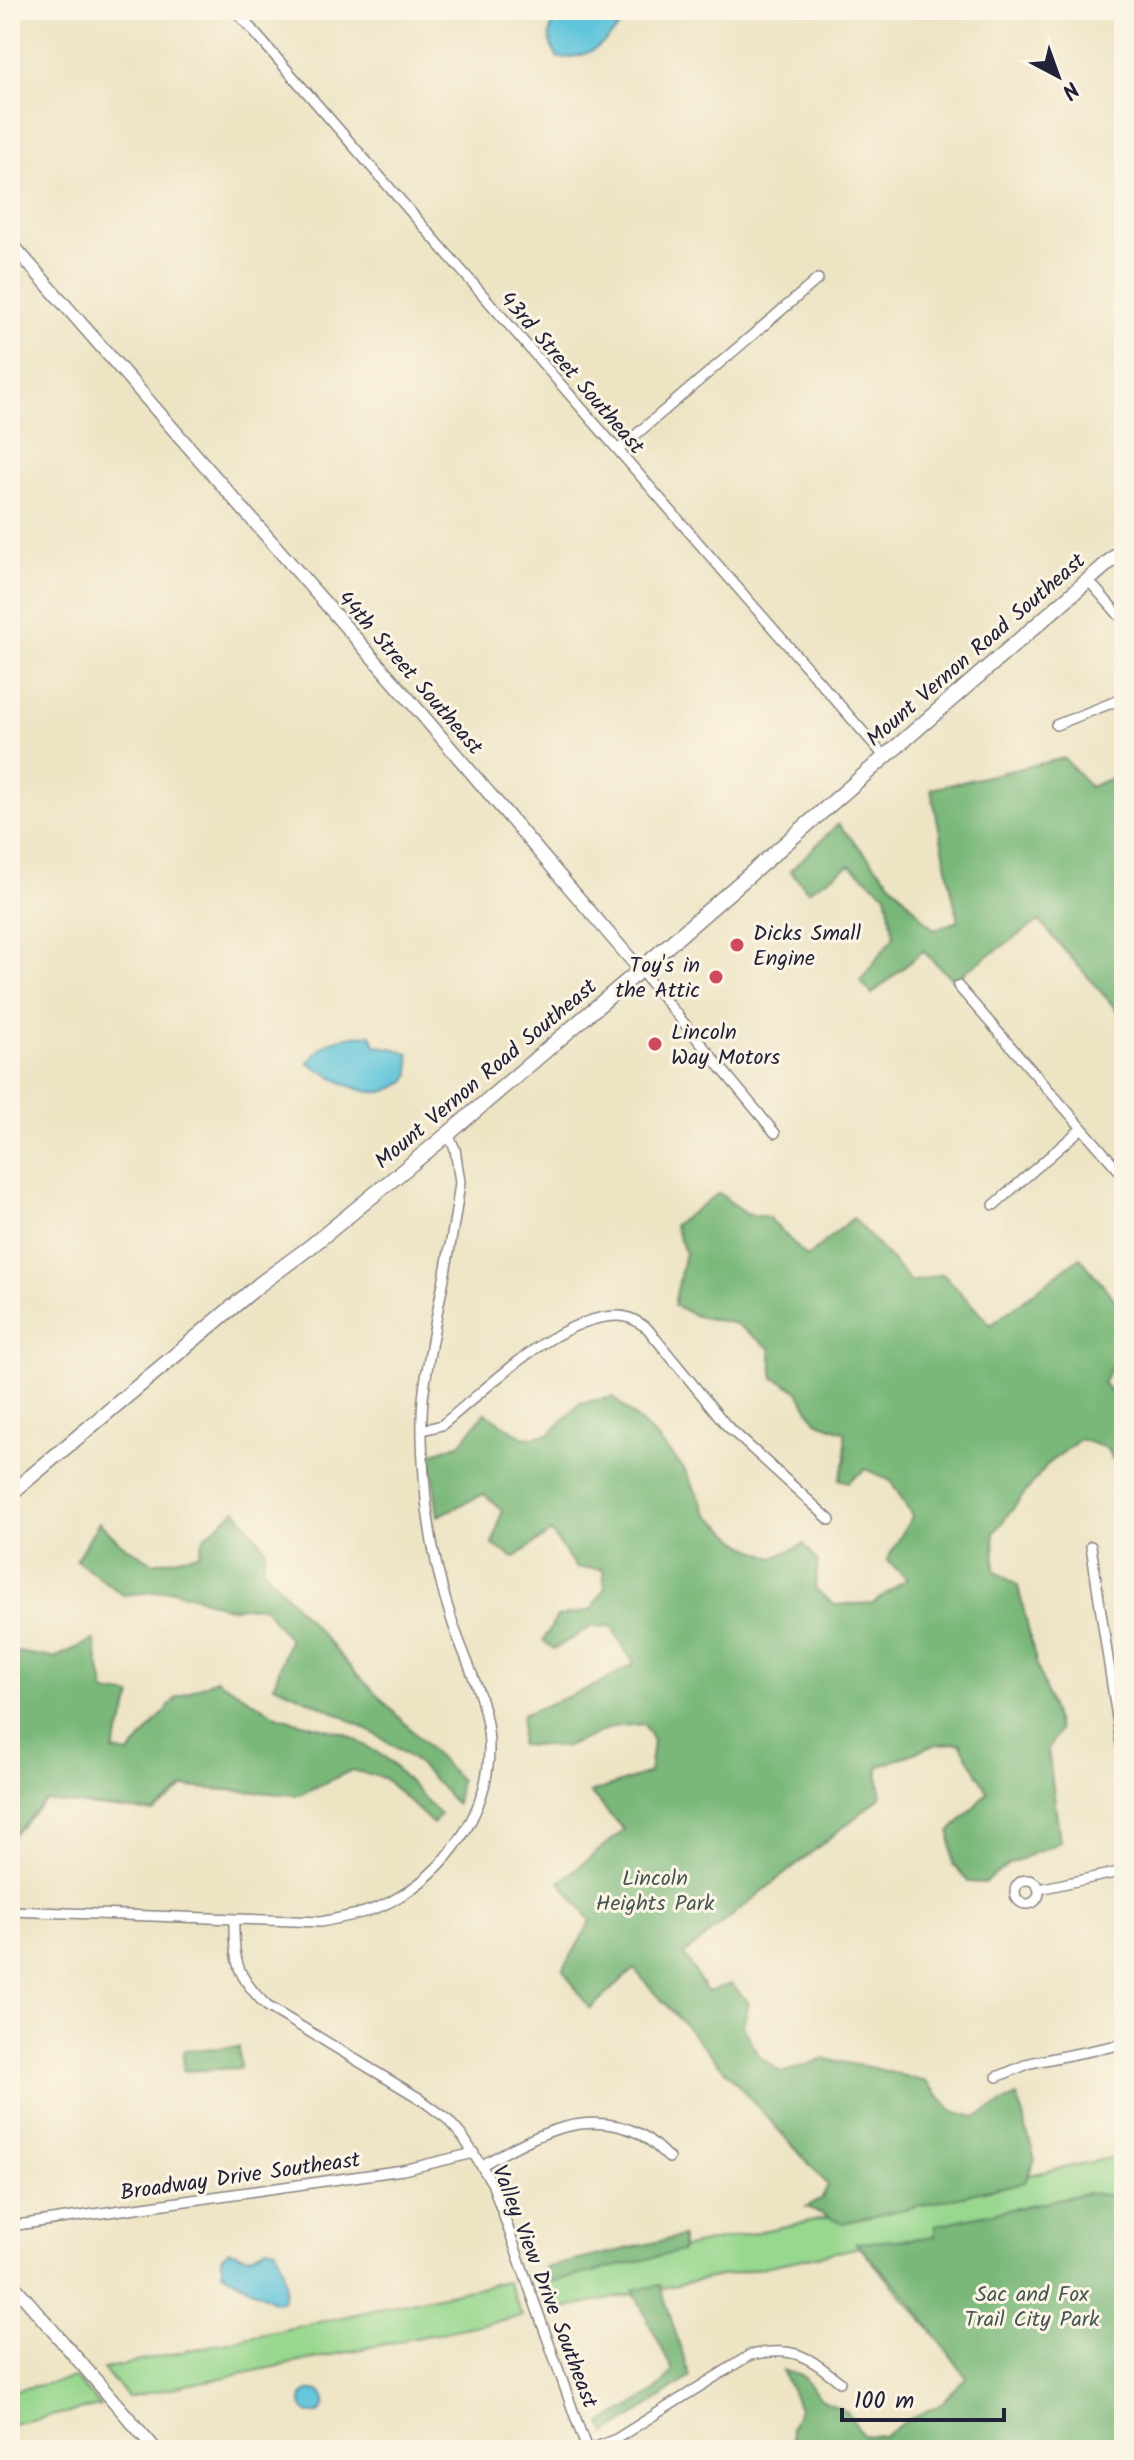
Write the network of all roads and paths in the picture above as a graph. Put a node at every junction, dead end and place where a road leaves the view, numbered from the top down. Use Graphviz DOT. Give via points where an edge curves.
graph roads {
  1 [pos="235,10"];
  2 [pos="10,242"];
  3 [pos="818,279"];
  4 [pos="618,450"];
  5 [pos="1124,549"];
  6 [pos="1088,580"];
  7 [pos="1124,621"];
  8 [pos="1124,698"];
  9 [pos="1056,725"];
  10 [pos="885,757"];
  11 [pos="640,970"];
  12 [pos="958,986"];
  13 [pos="1082,1128"];
  14 [pos="775,1133"];
  15 [pos="448,1134"];
  16 [pos="1124,1176"];
  17 [pos="994,1205"];
  18 [pos="423,1430"];
  19 [pos="10,1494"];
  20 [pos="830,1520"];
  21 [pos="1091,1546"];
  22 [pos="1124,1764"];
  23 [pos="1124,1871"];
  24 [pos="1039,1889"];
  25 [pos="10,1911"];
  26 [pos="234,1920"];
  27 [pos="1124,2044"];
  28 [pos="997,2077"];
  29 [pos="474,2153"];
  30 [pos="669,2158"];
  31 [pos="482,2165"];
  32 [pos="10,2226"];
  33 [pos="10,2281"];
  34 [pos="840,2382"];
  35 [pos="156,2450"];
  36 [pos="588,2450"];
  1 -- 4 [label="street, 43rd Street Southeast"];
  2 -- 11 [label="street, 44th Street Southeast"];
  3 -- 4 [label="street"];
  4 -- 10 [label="street, 43rd Street Southeast"];
  5 -- 6 [label="main road, Mount Vernon Road Southeast"];
  6 -- 7 [label="street"];
  6 -- 10 [label="main road, Mount Vernon Road Southeast"];
  8 -- 9 [label="street"];
  10 -- 11 [label="main road, Mount Vernon Road Southeast"];
  11 -- 14 [label="street, 44th Street Southeast"];
  11 -- 15 [label="main road, Mount Vernon Road Southeast"];
  12 -- 13 [label="street"];
  13 -- 16 [label="street"];
  13 -- 17 [label="street"];
  15 -- 18 [label="street" via="460,1182 423,1394"];
  15 -- 19 [label="main road, Mount Vernon Road Southeast"];
  18 -- 20 [label="street" via="442,1425 558,1333 590,1320 621,1316 647,1328 727,1426"];
  18 -- 26 [label="street" via="432,1547 487,1727 487,1773 479,1803 465,1833 444,1859 389,1902 321,1922"];
  21 -- 22 [label="street"];
  23 -- 24 [label="street"];
  25 -- 26 [label="street"];
  26 -- 29 [label="street, Valley View Drive Southeast" via="238,1969 249,1989 267,2006 419,2098 446,2118"];
  27 -- 28 [label="street" via="1030,2063"];
  29 -- 31 [label="street, Valley View Drive Southeast"];
  29 -- 32 [label="street, Broadway Drive Southeast" via="403,2170"];
  30 -- 31 [label="street" via="641,2135 607,2123 575,2124 538,2134"];
  31 -- 36 [label="street, Valley View Drive Southeast"];
  33 -- 35 [label="street"];
  34 -- 36 [label="street" via="795,2352 750,2355 616,2439"];
}
